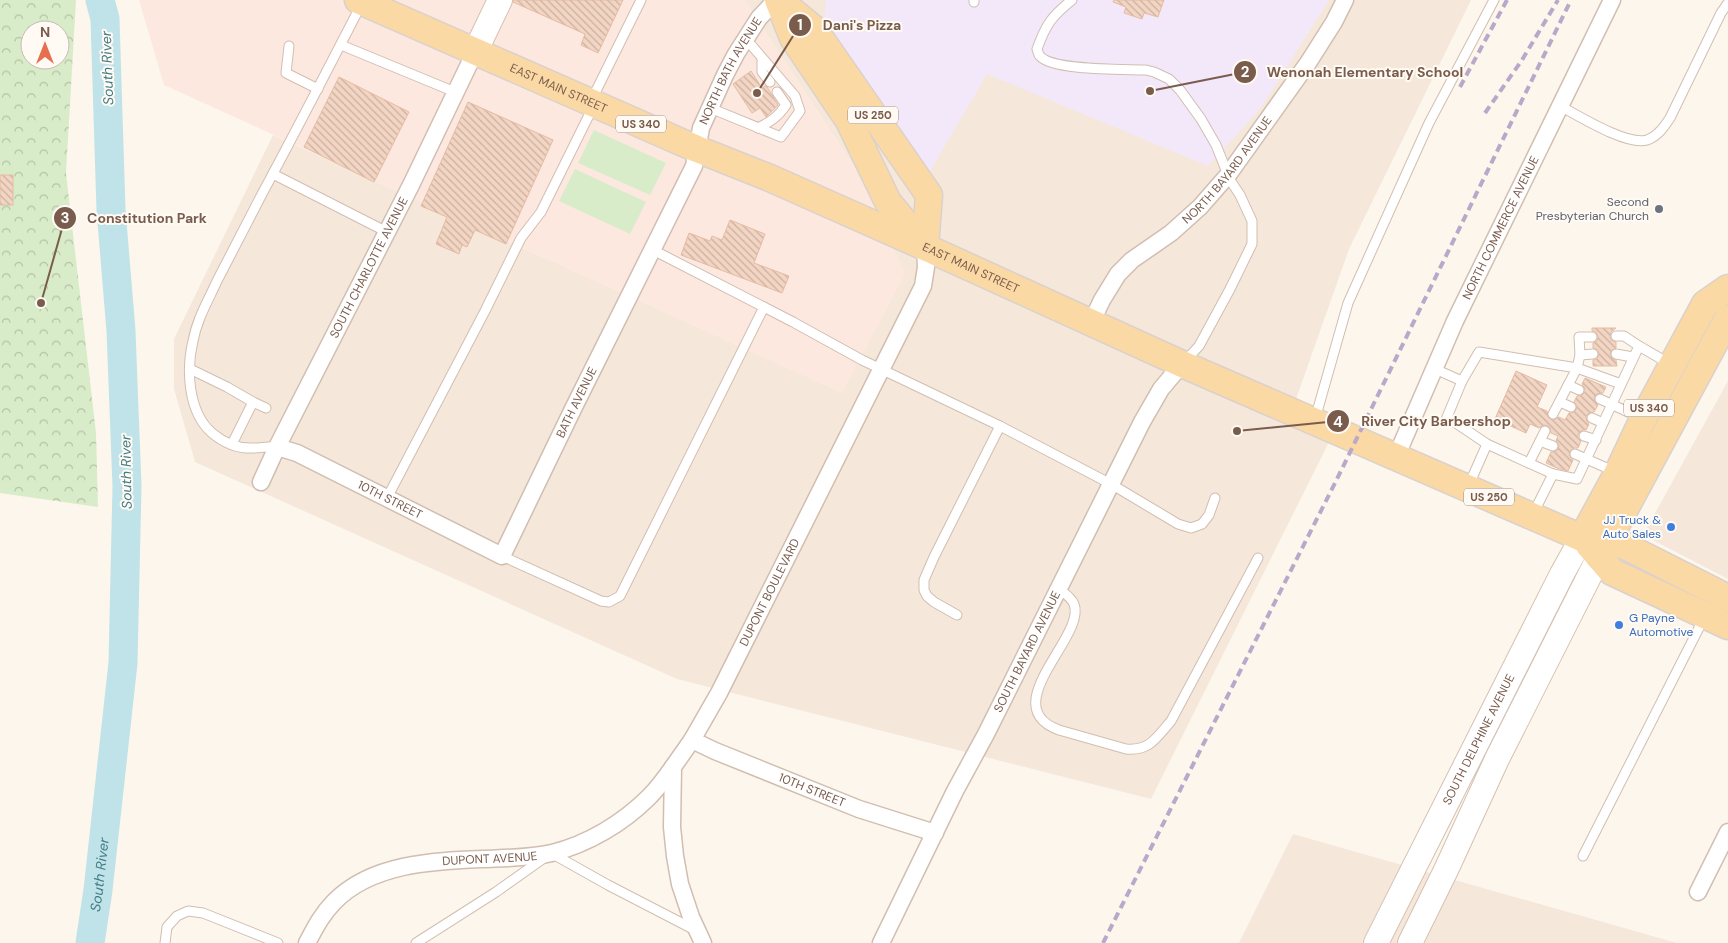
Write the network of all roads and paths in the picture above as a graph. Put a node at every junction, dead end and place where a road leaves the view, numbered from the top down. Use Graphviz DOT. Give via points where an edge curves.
graph roads {
  1 [pos="500,0"];
  2 [pos="641,0"];
  3 [pos="778,0"];
  4 [pos="1072,0"];
  5 [pos="1345,0"];
  6 [pos="1494,0"];
  7 [pos="1612,0"];
  8 [pos="362,1"];
  9 [pos="1728,3"];
  10 [pos="746,39"];
  11 [pos="341,45"];
  12 [pos="289,46"];
  13 [pos="475,52"];
  14 [pos="762,58"];
  15 [pos="770,82"];
  16 [pos="318,89"];
  17 [pos="454,92"];
  18 [pos="777,92"];
  19 [pos="593,103"];
  20 [pos="1560,106"];
  21 [pos="710,108"];
  22 [pos="758,128"];
  23 [pos="697,149"];
  24 [pos="273,174"];
  25 [pos="1228,175"];
  26 [pos="387,232"];
  27 [pos="925,247"];
  28 [pos="653,250"];
  29 [pos="1728,288"];
  30 [pos="764,307"];
  31 [pos="1728,318"];
  32 [pos="1092,323"];
  33 [pos="1616,336"];
  34 [pos="1592,337"];
  35 [pos="1639,346"];
  36 [pos="1593,354"];
  37 [pos="1616,354"];
  38 [pos="1580,355"];
  39 [pos="1633,357"];
  40 [pos="1182,364"];
  41 [pos="1672,366"];
  42 [pos="882,368"];
  43 [pos="1577,368"];
  44 [pos="190,369"];
  45 [pos="1435,369"];
  46 [pos="1462,380"];
  47 [pos="1621,384"];
  48 [pos="1568,385"];
  49 [pos="1579,390"];
  50 [pos="1600,400"];
  51 [pos="253,402"];
  52 [pos="1560,402"];
  53 [pos="1611,404"];
  54 [pos="266,408"];
  55 [pos="1571,408"];
  56 [pos="1553,414"];
  57 [pos="1592,418"];
  58 [pos="1643,419"];
  59 [pos="1314,422"];
  60 [pos="1603,423"];
  61 [pos="1000,426"];
  62 [pos="1545,431"];
  63 [pos="1584,436"];
  64 [pos="1596,440"];
  65 [pos="1540,441"];
  66 [pos="232,444"];
  67 [pos="1487,444"];
  68 [pos="1553,446"];
  69 [pos="277,447"];
  70 [pos="1575,454"];
  71 [pos="1396,457"];
  72 [pos="1587,459"];
  73 [pos="1529,463"];
  74 [pos="1618,472"];
  75 [pos="1553,474"];
  76 [pos="260,482"];
  77 [pos="1111,484"];
  78 [pos="1468,488"];
  79 [pos="387,498"];
  80 [pos="1215,498"];
  81 [pos="1532,516"];
  82 [pos="1596,546"];
  83 [pos="502,556"];
  84 [pos="1258,558"];
  85 [pos="1058,588"];
  86 [pos="1728,598"];
  87 [pos="957,615"];
  88 [pos="1716,621"];
  89 [pos="692,740"];
  90 [pos="674,768"];
  91 [pos="1728,832"];
  92 [pos="935,833"];
  93 [pos="551,853"];
  94 [pos="1583,856"];
  95 [pos="1698,892"];
  96 [pos="701,937"];
  97 [pos="167,942"];
  98 [pos="278,943"];
  99 [pos="308,943"];
  100 [pos="416,943"];
  101 [pos="881,943"];
  102 [pos="1376,943"];
  103 [pos="1410,943"];
  1 -- 13 [label="main road"];
  2 -- 19 [label="lane"];
  3 -- 10 [label="street, NORTH BATH AVENUE" via="765,10"];
  3 -- 27 [label="main road, US 250" via="793,38 849,121 888,202"];
  3 -- 27 [label="main road, US 250" via="814,28 928,196"];
  4 -- 25 [label="lane" via="1045,27 1037,49 1040,56 1047,61 1083,69 1146,70 1169,79 1201,119"];
  5 -- 25 [label="street, NORTH BAYARD AVENUE" via="1308,63"];
  6 -- 59 [label="lane" via="1429,123 1348,303"];
  7 -- 20 [label="street, NORTH COMMERCE AVENUE"];
  8 -- 11 [label="lane"];
  8 -- 13 [label="main road, EAST MAIN STREET / US 340"];
  9 -- 20 [label="lane" via="1670,118 1659,133 1648,140 1619,136"];
  10 -- 14 [label="lane"];
  10 -- 21 [label="street, NORTH BATH AVENUE"];
  11 -- 16 [label="lane"];
  11 -- 17 [label="lane"];
  12 -- 16 [label="lane" via="286,73"];
  13 -- 17 [label="street, SOUTH CHARLOTTE AVENUE"];
  13 -- 19 [label="main road, EAST MAIN STREET / US 340"];
  14 -- 15 [label="lane" via="762,72"];
  14 -- 22 [label="lane" via="795,96 800,110 781,137"];
  16 -- 24 [label="lane"];
  17 -- 26 [label="street, SOUTH CHARLOTTE AVENUE"];
  18 -- 22 [label="lane" via="786,106 771,122"];
  19 -- 23 [label="main road, EAST MAIN STREET / US 340"];
  19 -- 79 [label="lane" via="541,212 521,238"];
  20 -- 45 [label="street, NORTH COMMERCE AVENUE"];
  21 -- 22 [label="lane"];
  21 -- 23 [label="street, NORTH BATH AVENUE" via="701,128"];
  23 -- 27 [label="main road, EAST MAIN STREET / US 340"];
  23 -- 28 [label="street, NORTH BATH AVENUE" via="694,166"];
  24 -- 26 [label="lane"];
  24 -- 44 [label="lane" via="199,319 192,342"];
  25 -- 32 [label="street, NORTH BAYARD AVENUE" via="1200,207 1118,274"];
  25 -- 40 [label="lane" via="1252,221 1252,244 1198,346"];
  26 -- 69 [label="street, SOUTH CHARLOTTE AVENUE"];
  27 -- 32 [label="main road, EAST MAIN STREET / US 250"];
  27 -- 42 [label="street, DUPONT BOULEVARD" via="923,286"];
  28 -- 30 [label="lane"];
  28 -- 83 [label="street, BATH AVENUE"];
  29 -- 41 [label="main road, US 340" via="1705,304"];
  30 -- 42 [label="lane"];
  30 -- 83 [label="lane" via="620,596 609,602 602,601"];
  31 -- 82 [label="main road, US 340"];
  32 -- 40 [label="main road, EAST MAIN STREET / US 250"];
  33 -- 35 [label="lane" via="1624,336"];
  34 -- 38 [label="lane" via="1579,337"];
  35 -- 39 [label="lane"];
  35 -- 41 [label="lane"];
  36 -- 38 [label="lane"];
  37 -- 39 [label="lane"];
  38 -- 43 [label="lane"];
  39 -- 47 [label="lane"];
  40 -- 59 [label="main road, EAST MAIN STREET / US 250"];
  40 -- 77 [label="street, SOUTH BAYARD AVENUE" via="1160,389"];
  41 -- 58 [label="main road, US 340"];
  42 -- 61 [label="lane"];
  42 -- 89 [label="street, DUPONT BOULEVARD" via="719,693"];
  43 -- 46 [label="lane" via="1479,352"];
  43 -- 47 [label="lane"];
  43 -- 48 [label="lane"];
  44 -- 51 [label="lane"];
  44 -- 66 [label="lane" via="191,392 202,421 211,432"];
  45 -- 46 [label="lane"];
  45 -- 71 [label="street, NORTH COMMERCE AVENUE"];
  46 -- 67 [label="lane" via="1448,417"];
  47 -- 53 [label="lane"];
  48 -- 49 [label="lane"];
  48 -- 52 [label="lane"];
  50 -- 53 [label="lane"];
  51 -- 54 [label="lane"];
  51 -- 66 [label="lane"];
  52 -- 55 [label="lane"];
  52 -- 56 [label="lane"];
  53 -- 58 [label="lane"];
  53 -- 60 [label="lane"];
  57 -- 60 [label="lane"];
  58 -- 74 [label="main road, US 340"];
  59 -- 71 [label="main road, EAST MAIN STREET / US 250"];
  60 -- 64 [label="lane"];
  61 -- 77 [label="lane"];
  61 -- 87 [label="lane" via="924,580 927,596"];
  62 -- 65 [label="lane"];
  63 -- 64 [label="lane"];
  64 -- 72 [label="lane"];
  65 -- 68 [label="lane"];
  65 -- 73 [label="lane"];
  66 -- 69 [label="lane" via="253,448"];
  67 -- 73 [label="lane"];
  67 -- 78 [label="lane"];
  69 -- 76 [label="street, SOUTH CHARLOTTE AVENUE"];
  69 -- 79 [label="street, 10TH STREET" via="298,453"];
  70 -- 72 [label="lane"];
  71 -- 78 [label="main road, EAST MAIN STREET / US 250"];
  72 -- 74 [label="lane"];
  72 -- 75 [label="lane" via="1578,479"];
  73 -- 75 [label="lane"];
  74 -- 82 [label="main road, US 340"];
  75 -- 81 [label="lane"];
  77 -- 80 [label="lane" via="1186,527 1196,527 1206,521"];
  77 -- 85 [label="street, SOUTH BAYARD AVENUE"];
  78 -- 81 [label="main road, EAST MAIN STREET / US 250"];
  79 -- 83 [label="street, 10TH STREET"];
  81 -- 82 [label="main road, EAST MAIN STREET / US 250"];
  82 -- 86 [label="main road, EAST MAIN STREET / US 250" via="1623,545"];
  82 -- 88 [label="main road, EAST MAIN STREET / US 250" via="1612,572"];
  82 -- 102 [label="main road, SOUTH DELPHINE AVENUE" via="1562,574"];
  82 -- 103 [label="main road, SOUTH DELPHINE AVENUE"];
  84 -- 85 [label="lane" via="1171,721 1153,742 1137,750 1059,730 1049,726 1039,715 1036,699 1041,683 1076,613 1071,598"];
  85 -- 92 [label="street, SOUTH BAYARD AVENUE"];
  88 -- 94 [label="lane"];
  89 -- 90 [label="street, DUPONT BOULEVARD"];
  89 -- 92 [label="street, 10TH STREET" via="859,809"];
  90 -- 93 [label="street, DUPONT AVENUE" via="651,796 632,812 595,836"];
  90 -- 96 [label="street" via="672,827 675,856 680,884"];
  91 -- 95 [label="street"];
  92 -- 101 [label="street, SOUTH BAYARD AVENUE"];
  93 -- 96 [label="lane"];
  93 -- 99 [label="street, DUPONT AVENUE" via="525,858 438,861 404,866 381,874 356,885 334,902"];
  93 -- 100 [label="lane"];
  97 -- 98 [label="lane" via="167,927 177,916 188,911 203,913"];
}
